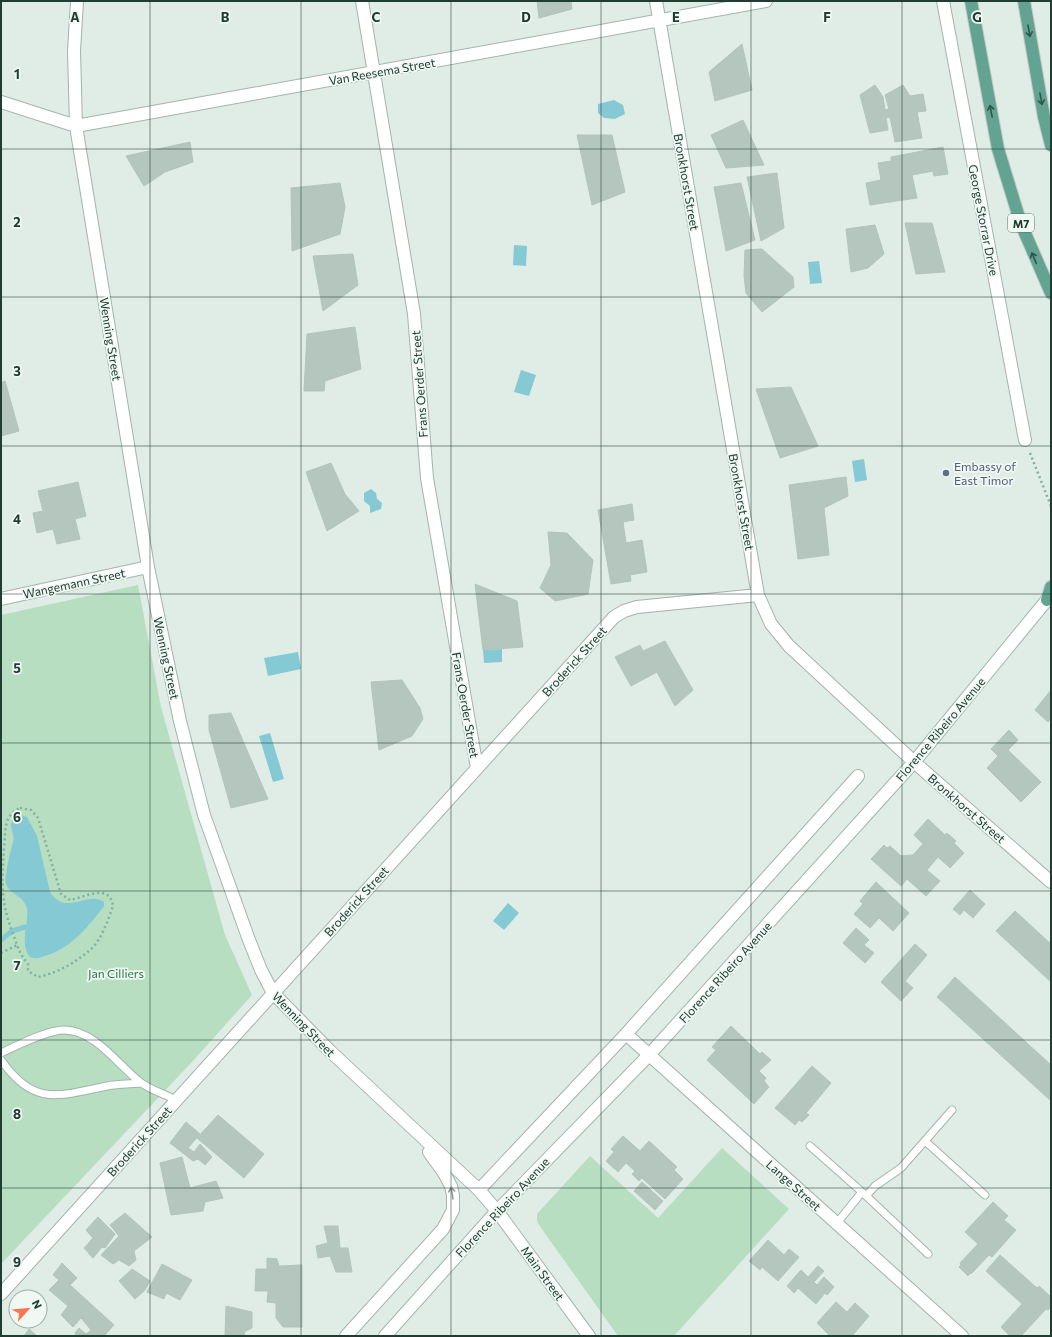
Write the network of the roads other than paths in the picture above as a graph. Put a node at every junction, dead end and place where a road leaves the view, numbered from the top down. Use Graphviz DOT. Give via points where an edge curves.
graph roads {
  1 [pos="77,1"];
  2 [pos="362,1"];
  3 [pos="656,1"];
  4 [pos="766,1"];
  5 [pos="942,1"];
  6 [pos="971,1"];
  7 [pos="1024,1"];
  8 [pos="660,21"];
  9 [pos="375,72"];
  10 [pos="1,102"];
  11 [pos="76,126"];
  12 [pos="1051,146"];
  13 [pos="1051,293"];
  14 [pos="1025,440"];
  15 [pos="148,567"];
  16 [pos="1051,587"];
  17 [pos="758,595"];
  18 [pos="1049,598"];
  19 [pos="1,599"];
  20 [pos="914,762"];
  21 [pos="477,768"];
  22 [pos="858,776"];
  23 [pos="1051,882"];
  24 [pos="273,993"];
  25 [pos="626,1034"];
  26 [pos="1,1053"];
  27 [pos="649,1055"];
  28 [pos="1,1060"];
  29 [pos="141,1083"];
  30 [pos="176,1100"];
  31 [pos="952,1110"];
  32 [pos="415,1132"];
  33 [pos="925,1141"];
  34 [pos="810,1146"];
  35 [pos="479,1190"];
  36 [pos="864,1194"];
  37 [pos="985,1195"];
  38 [pos="497,1211"];
  39 [pos="837,1223"];
  40 [pos="928,1254"];
  41 [pos="1,1294"];
  42 [pos="346,1336"];
  43 [pos="385,1336"];
  44 [pos="589,1336"];
  45 [pos="962,1336"];
  1 -- 11 [label="street, Wenning Street" via="74,51"];
  2 -- 9 [label="street, Frans Oerder Street"];
  3 -- 8 [label="street, Bronkhorst Street"];
  4 -- 8 [label="street, Van Reesema Street"];
  5 -- 14 [label="street, George Storrar Drive"];
  13 -- 6 [label="main road, M7, one-way" via="1021,224 998,149"];
  7 -- 12 [label="main road, one-way"];
  8 -- 9 [label="street, Van Reesema Street"];
  8 -- 17 [label="street, Bronkhorst Street"];
  9 -- 11 [label="street, Van Reesema Street"];
  9 -- 21 [label="street, Frans Oerder Street" via="414,314 427,478"];
  10 -- 11 [label="street, Van Reesema Street"];
  11 -- 15 [label="street, Wenning Street"];
  15 -- 19 [label="street, Wangemann Street"];
  15 -- 24 [label="street, Wenning Street" via="180,721 204,815 249,940"];
  16 -- 18 [label="main road"];
  17 -- 20 [label="street, Bronkhorst Street" via="770,624 789,646"];
  17 -- 21 [label="street, Broderick Street" via="647,606 624,611 606,625"];
  18 -- 20 [label="street, Florence Ribeiro Avenue"];
  20 -- 23 [label="street, Bronkhorst Street"];
  20 -- 27 [label="street, Florence Ribeiro Avenue"];
  21 -- 24 [label="street, Broderick Street"];
  22 -- 25 [label="street"];
  24 -- 30 [label="street, Broderick Street"];
  24 -- 32 [label="street, Wenning Street"];
  25 -- 27 [label="street, Lange Street"];
  25 -- 35 [label="street"];
  26 -- 29 [label="lane" via="30,1039 64,1030 82,1034 111,1054"];
  27 -- 38 [label="street, Florence Ribeiro Avenue"];
  27 -- 39 [label="street, Lange Street"];
  28 -- 29 [label="lane" via="12,1076 37,1093 57,1096"];
  29 -- 30 [label="lane"];
  30 -- 41 [label="street, Broderick Street"];
  31 -- 33 [label="lane"];
  32 -- 35 [label="street, Wenning Street"];
  42 -- 32 [label="street, one-way" via="443,1229 453,1210 451,1186"];
  33 -- 36 [label="lane" via="896,1173"];
  33 -- 37 [label="lane"];
  34 -- 36 [label="lane"];
  35 -- 38 [label="street, Wenning Street"];
  36 -- 39 [label="lane"];
  36 -- 40 [label="lane"];
  38 -- 43 [label="street, Florence Ribeiro Avenue"];
  38 -- 44 [label="street, Main Street"];
  39 -- 45 [label="street, Lange Street"];
}
